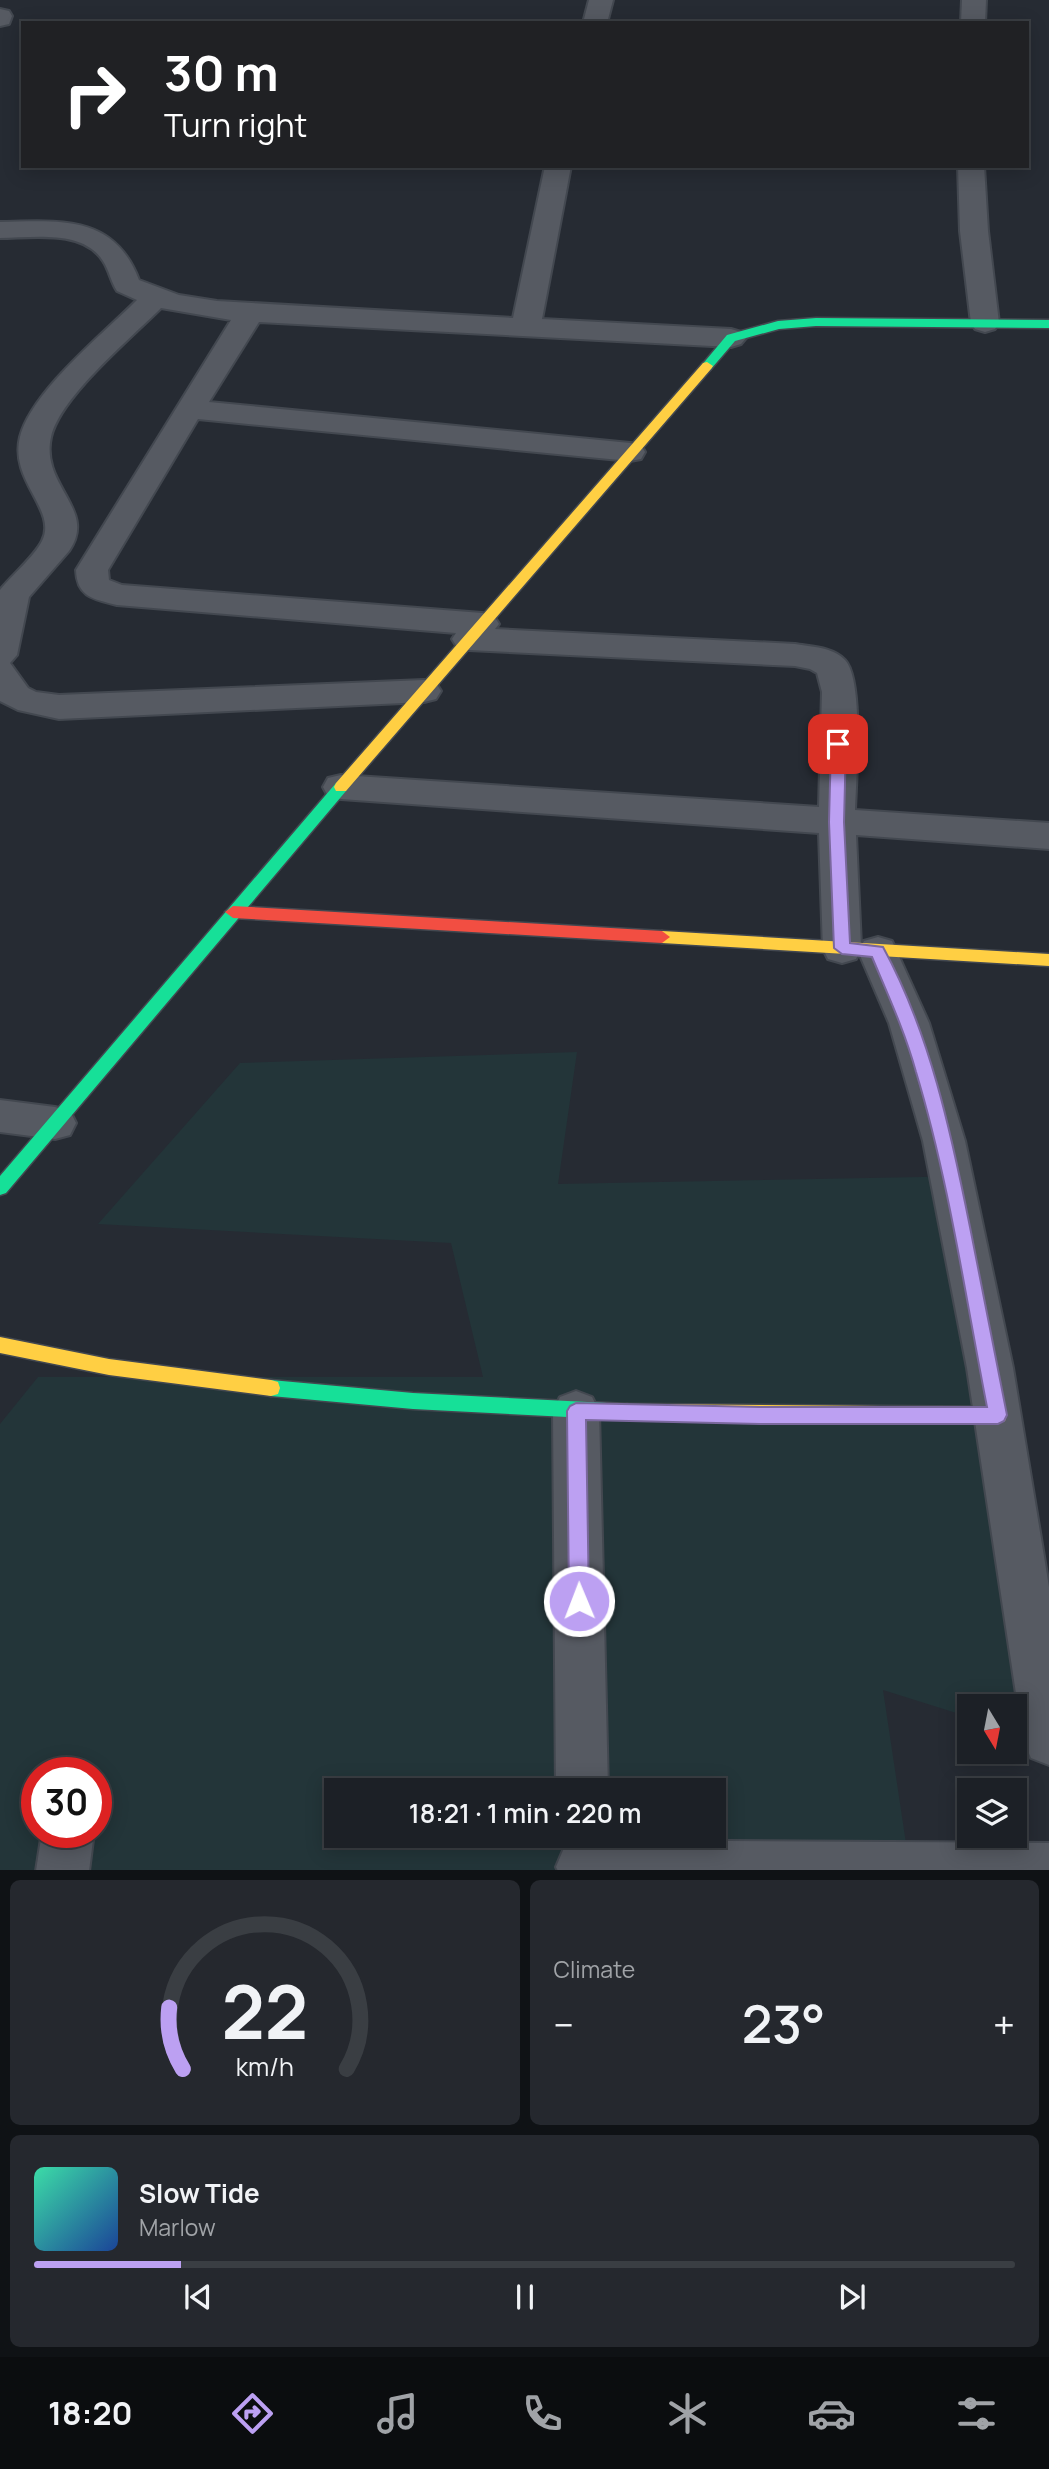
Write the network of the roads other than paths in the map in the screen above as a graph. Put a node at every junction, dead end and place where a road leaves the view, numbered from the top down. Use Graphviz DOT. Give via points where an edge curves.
graph roads {
  1 [pos="601,0"];
  2 [pos="974,0"];
  3 [pos="596,21"];
  4 [pos="973,21"];
  5 [pos="558,168"];
  6 [pos="971,168"];
  7 [pos="0,230"];
  8 [pos="154,299"];
  9 [pos="250,313"];
  10 [pos="985,323"];
  11 [pos="1049,324"];
  12 [pos="526,327"];
  13 [pos="731,338"];
  14 [pos="189,409"];
  15 [pos="631,452"];
  16 [pos="475,631"];
  17 [pos="0,655"];
  18 [pos="2,683"];
  19 [pos="424,691"];
  20 [pos="341,787"];
  21 [pos="837,822"];
  22 [pos="1049,836"];
  23 [pos="233,912"];
  24 [pos="860,950"];
  25 [pos="1049,960"];
  26 [pos="0,1116"];
  27 [pos="55,1123"];
  28 [pos="0,1188"];
  29 [pos="0,1345"];
  30 [pos="576,1411"];
  31 [pos="998,1415"];
  32 [pos="1049,1740"];
  33 [pos="582,1778"];
  34 [pos="66,1848"];
  35 [pos="583,1858"];
  36 [pos="62,1870"];
  37 [pos="1049,1870"];
  1 -- 3 [label="street"];
  2 -- 4 [label="street"];
  5 -- 12 [label="street"];
  6 -- 10 [label="street"];
  7 -- 8 [label="street" via="80,233 104,245 116,258 127,285"];
  8 -- 9 [label="street" via="183,307"];
  8 -- 17 [label="street" via="42,417 34,439 34,461 43,487 58,507 62,526 58,544 13,595"];
  9 -- 12 [label="street"];
  9 -- 14 [label="street"];
  10 -- 11 [label="street"];
  10 -- 13 [label="street" via="816,322 778,325"];
  12 -- 13 [label="street"];
  13 -- 15 [label="street"];
  14 -- 15 [label="street"];
  14 -- 16 [label="street" via="92,570 93,585 117,594"];
  15 -- 16 [label="street"];
  16 -- 19 [label="street"];
  16 -- 21 [label="street" via="820,659 833,668 839,692"];
  18 -- 19 [label="street" via="22,701 59,707"];
  19 -- 20 [label="street"];
  20 -- 21 [label="street"];
  20 -- 23 [label="street"];
  21 -- 22 [label="street"];
  21 -- 24 [label="street"];
  23 -- 24 [label="street"];
  23 -- 27 [label="street"];
  24 -- 25 [label="street"];
  24 -- 31 [label="street" via="909,1023 944,1140"];
  26 -- 27 [label="street"];
  27 -- 28 [label="street"];
  29 -- 30 [label="street" via="76,1363 302,1393"];
  30 -- 31 [label="street"];
  30 -- 33 [label="street"];
  31 -- 32 [label="street"];
  34 -- 36 [label="street"];
  35 -- 37 [label="street"];
}
